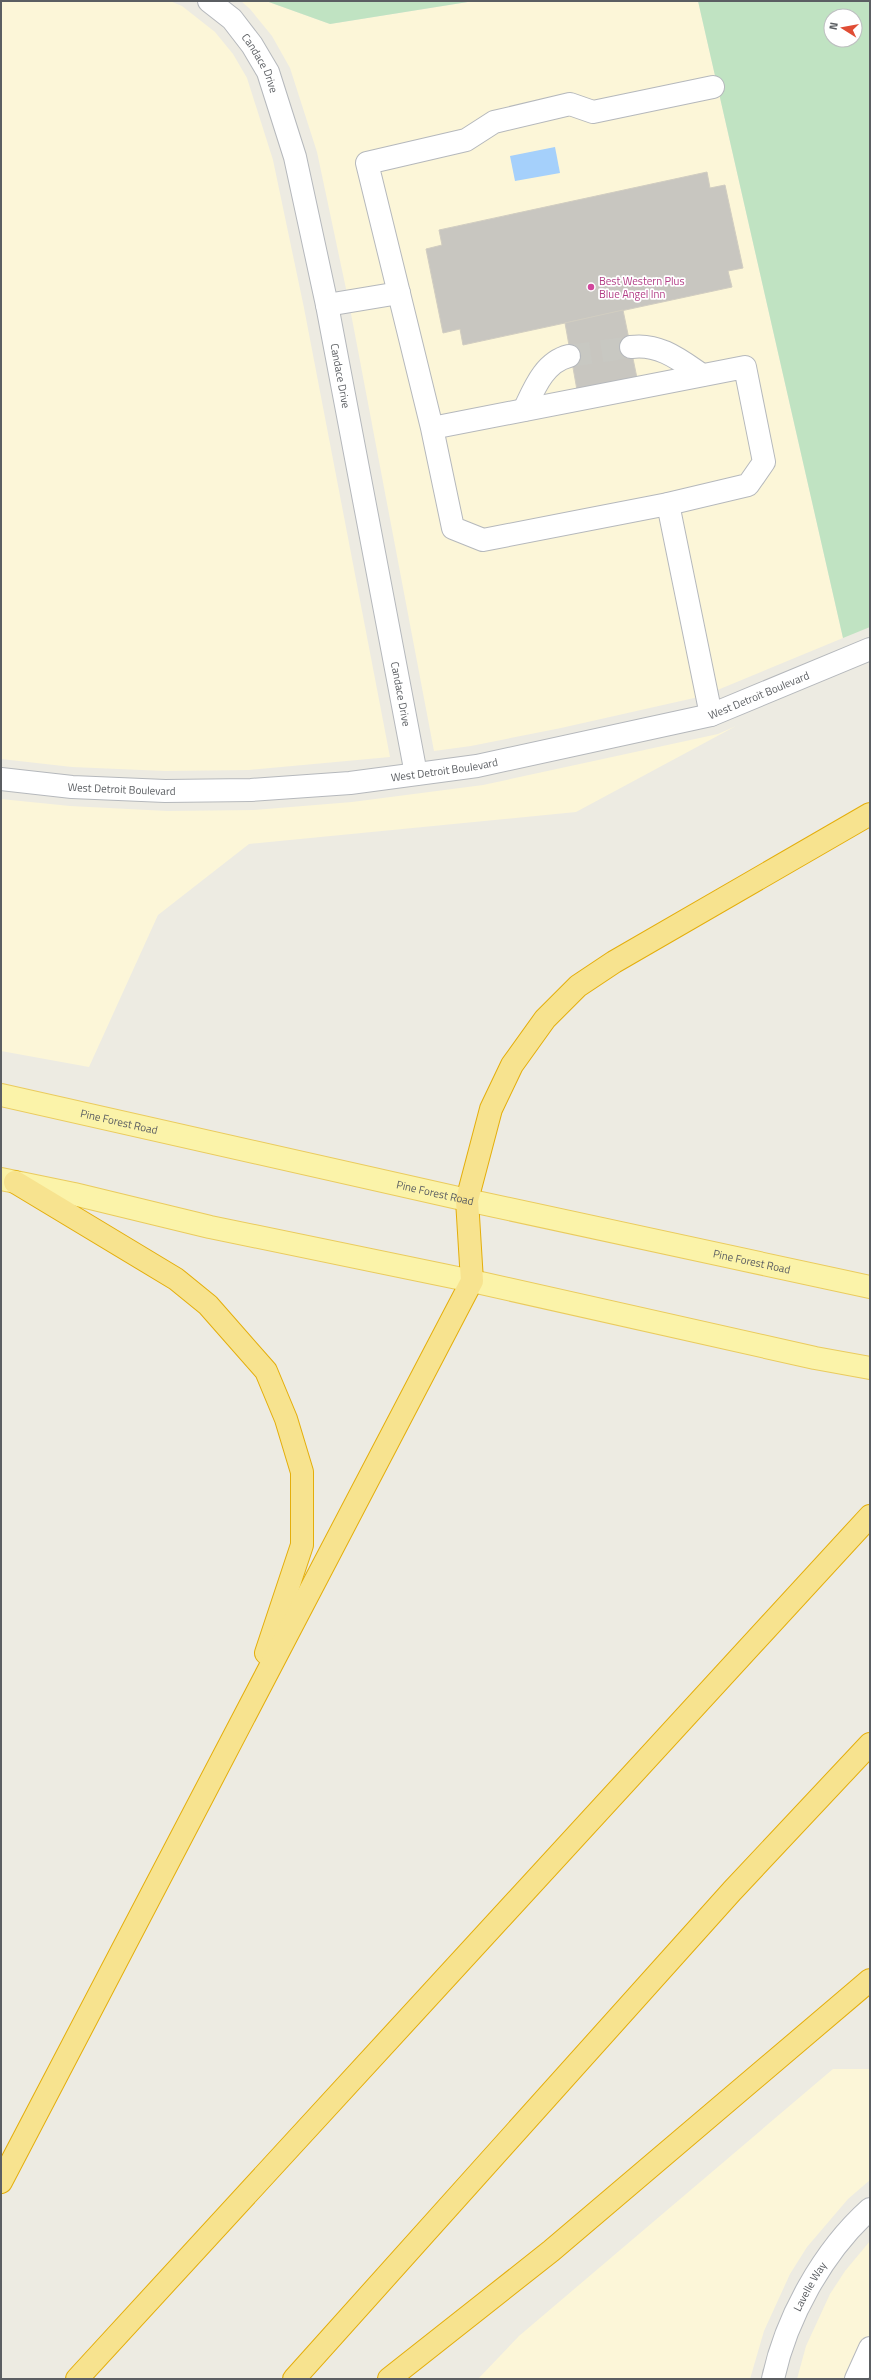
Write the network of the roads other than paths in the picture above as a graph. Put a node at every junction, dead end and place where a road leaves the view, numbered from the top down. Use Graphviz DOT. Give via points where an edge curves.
graph roads {
  1 [pos="209,1"];
  2 [pos="713,87"];
  3 [pos="399,293"];
  4 [pos="327,305"];
  5 [pos="631,347"];
  6 [pos="569,356"];
  7 [pos="702,375"];
  8 [pos="524,410"];
  9 [pos="432,428"];
  10 [pos="668,504"];
  11 [pos="870,649"];
  12 [pos="711,715"];
  13 [pos="416,774"];
  14 [pos="1,779"];
  15 [pos="870,814"];
  16 [pos="1,1095"];
  17 [pos="8,1181"];
  18 [pos="467,1200"];
  19 [pos="472,1281"];
  20 [pos="870,1288"];
  21 [pos="870,1368"];
  22 [pos="870,1516"];
  23 [pos="244,1716"];
  24 [pos="870,1744"];
  25 [pos="870,1980"];
  26 [pos="1,2182"];
  27 [pos="870,2208"];
  28 [pos="870,2348"];
  29 [pos="77,2379"];
  30 [pos="294,2379"];
  31 [pos="389,2379"];
  32 [pos="773,2379"];
  33 [pos="856,2379"];
  1 -- 4 [label="street, Candace Drive" via="232,19 268,72 295,157"];
  2 -- 3 [label="street" via="593,112 570,104 494,122 466,140 367,163"];
  3 -- 4 [label="street"];
  3 -- 9 [label="street"];
  4 -- 13 [label="street, Candace Drive"];
  5 -- 7 [label="street" via="643,346 671,354"];
  6 -- 8 [label="street" via="542,374"];
  7 -- 8 [label="street"];
  7 -- 10 [label="street" via="745,366 764,462 748,485"];
  8 -- 9 [label="street"];
  9 -- 10 [label="street" via="453,528 483,540"];
  10 -- 12 [label="street"];
  11 -- 12 [label="street, West Detroit Boulevard"];
  12 -- 13 [label="street, West Detroit Boulevard" via="484,764"];
  13 -- 14 [label="street, West Detroit Boulevard" via="350,783 251,790 165,791 72,787"];
  15 -- 18 [label="highway" via="614,962 578,986 545,1019 512,1065 490,1109"];
  16 -- 18 [label="main road, Pine Forest Road"];
  17 -- 19 [label="main road" via="210,1227"];
  17 -- 23 [label="highway" via="176,1280 208,1305 266,1371 286,1419 302,1472 302,1545"];
  18 -- 19 [label="highway"];
  18 -- 20 [label="main road, Pine Forest Road"];
  19 -- 21 [label="main road"];
  19 -- 23 [label="highway"];
  22 -- 29 [label="highway"];
  23 -- 26 [label="highway"];
  24 -- 30 [label="highway" via="727,1897"];
  25 -- 31 [label="highway" via="551,2251"];
  27 -- 32 [label="street, Lavelle Way" via="826,2260 810,2285 785,2339"];
  28 -- 33 [label="street"];
}
